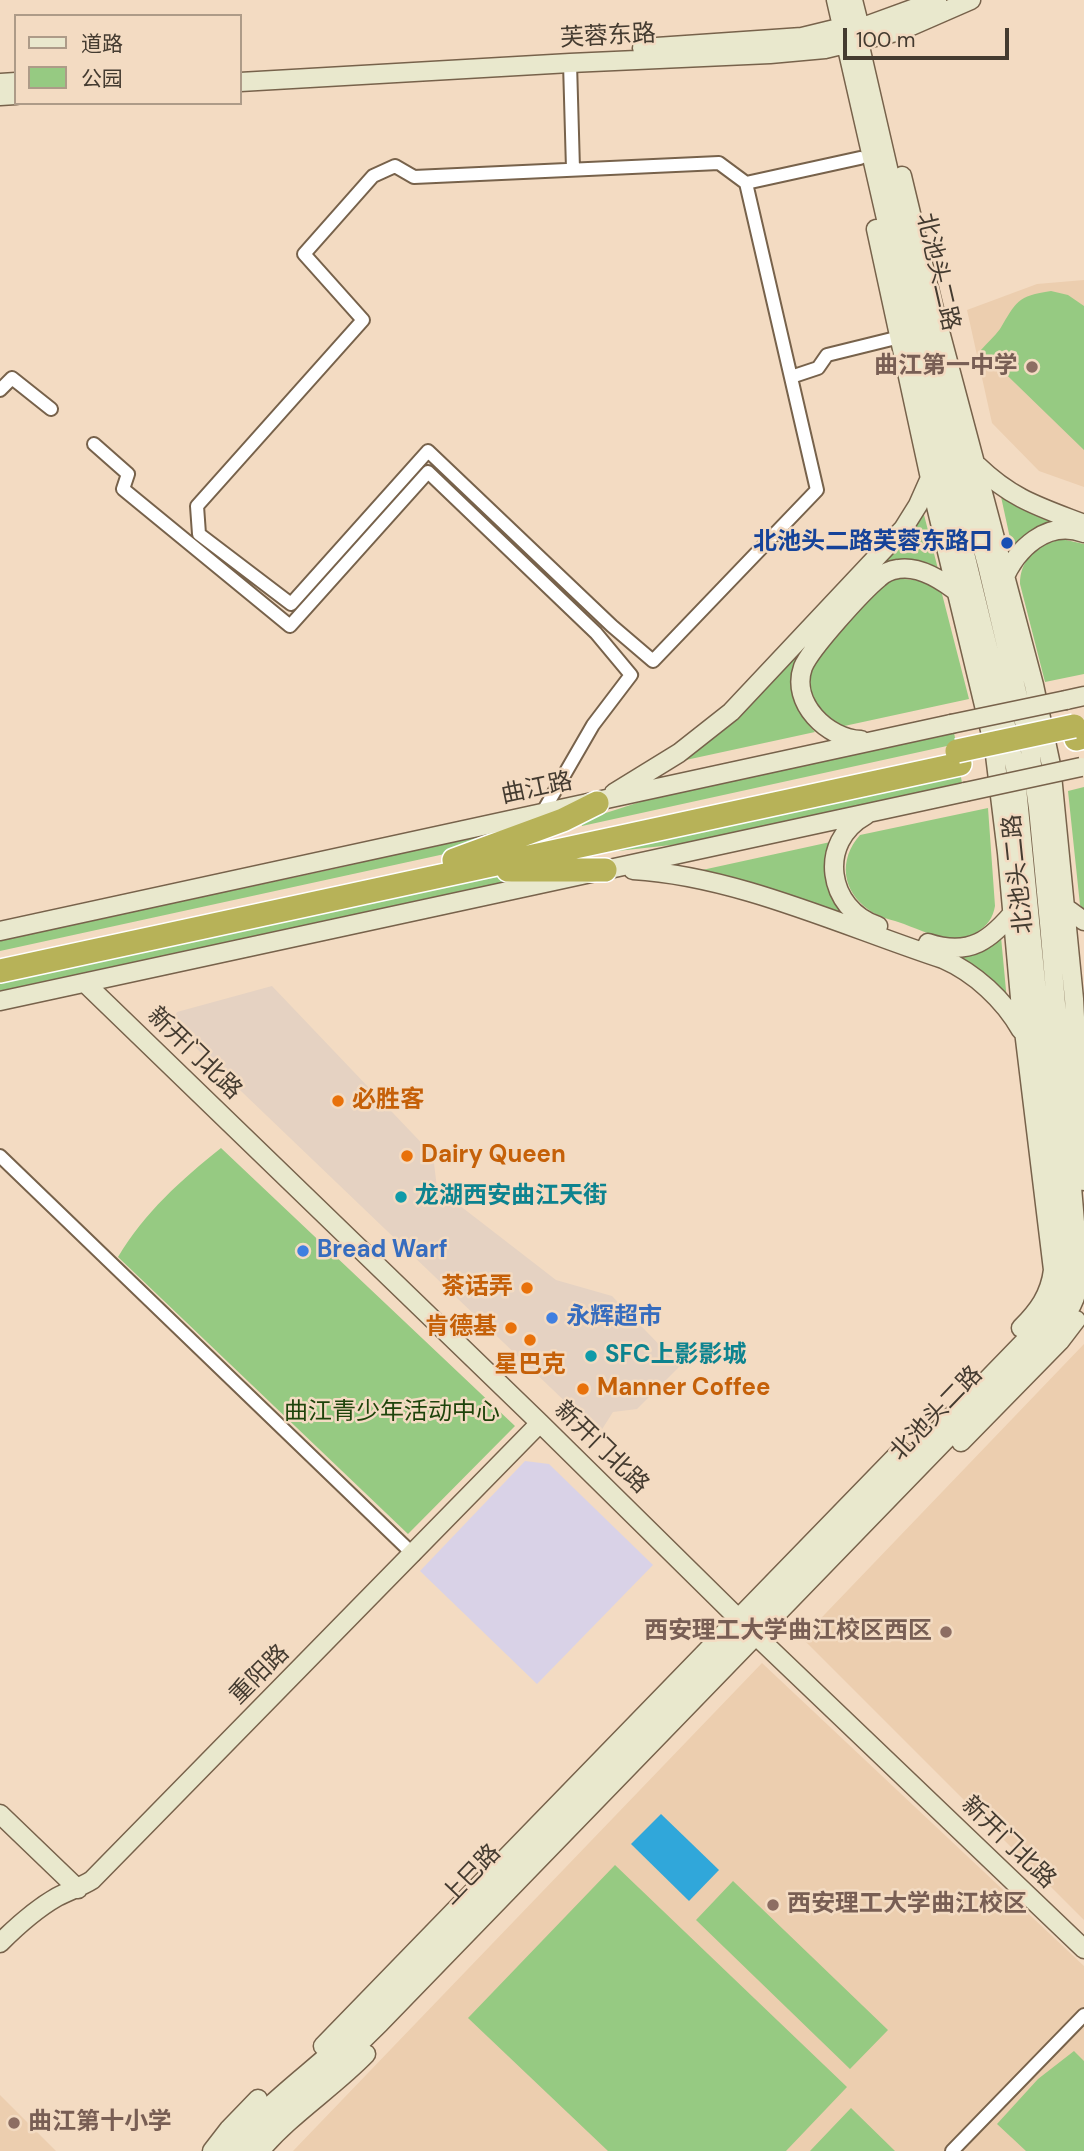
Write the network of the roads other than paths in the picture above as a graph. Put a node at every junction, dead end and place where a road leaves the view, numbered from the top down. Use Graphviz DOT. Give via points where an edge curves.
graph roads {
  1 [pos="836,0"];
  2 [pos="853,0"];
  3 [pos="937,0"];
  4 [pos="971,0"];
  5 [pos="853,43"];
  6 [pos="570,62"];
  7 [pos="242,70"];
  8 [pos="242,82"];
  9 [pos="860,158"];
  10 [pos="573,169"];
  11 [pos="746,183"];
  12 [pos="900,337"];
  13 [pos="791,377"];
  14 [pos="0,390"];
  15 [pos="51,409"];
  16 [pos="949,418"];
  17 [pos="936,436"];
  18 [pos="94,444"];
  19 [pos="977,464"];
  20 [pos="930,478"];
  21 [pos="1084,524"];
  22 [pos="1084,533"];
  23 [pos="1006,575"];
  24 [pos="957,592"];
  25 [pos="990,616"];
  26 [pos="1075,698"];
  27 [pos="1079,732"];
  28 [pos="878,740"];
  29 [pos="1082,766"];
  30 [pos="597,803"];
  31 [pos="873,812"];
  32 [pos="541,815"];
  33 [pos="458,865"];
  34 [pos="605,870"];
  35 [pos="1035,878"];
  36 [pos="1065,908"];
  37 [pos="1012,913"];
  38 [pos="1084,921"];
  39 [pos="1,928"];
  40 [pos="0,957"];
  41 [pos="0,971"];
  42 [pos="85,983"];
  43 [pos="0,1001"];
  44 [pos="1079,1012"];
  45 [pos="1025,1037"];
  46 [pos="1061,1066"];
  47 [pos="1045,1076"];
  48 [pos="0,1156"];
  49 [pos="1083,1158"];
  50 [pos="1084,1181"];
  51 [pos="1074,1302"];
  52 [pos="540,1423"];
  53 [pos="414,1555"];
  54 [pos="751,1632"];
  55 [pos="0,1814"];
  56 [pos="78,1889"];
  57 [pos="0,1943"];
  58 [pos="1084,1949"];
  59 [pos="1084,2015"];
  60 [pos="212,2151"];
  61 [pos="228,2151"];
  62 [pos="245,2151"];
  63 [pos="260,2151"];
  64 [pos="952,2151"];
  1 -- 5 [label="main road, 北池头二路"];
  2 -- 5 [label="main road, 北池头二路"];
  3 -- 5 [label="main road, 芙蓉东路"];
  4 -- 5 [label="main road, 芙蓉东路" via="900,31"];
  5 -- 6 [label="main road, 芙蓉东路" via="770,54"];
  5 -- 7 [label="main road, 芙蓉东路" via="802,37"];
  5 -- 9 [label="main road" via="844,83"];
  5 -- 16 [label="main road, 北池头二路"];
  5 -- 17 [label="main road, 北池头二路"];
  5 -- 19 [label="main road" via="878,76"];
  6 -- 8 [label="main road, 芙蓉东路"];
  6 -- 10 [label="street"];
  9 -- 11 [label="street"];
  9 -- 12 [label="main road"];
  10 -- 11 [label="street" via="719,163"];
  10 -- 13 [label="street" via="414,177 395,166 373,176 304,254 363,320 197,506 199,534 291,604 428,451 653,661 817,491"];
  11 -- 13 [label="street"];
  12 -- 13 [label="street" via="827,355 818,368"];
  12 -- 20 [label="main road"];
  14 -- 15 [label="street" via="12,378"];
  16 -- 19 [label="main road"];
  16 -- 25 [label="main road, 北池头二路"];
  17 -- 20 [label="main road"];
  17 -- 25 [label="main road, 北池头二路"];
  18 -- 32 [label="street" via="128,474 123,489 290,626 428,472 596,633 631,675 593,725"];
  19 -- 21 [label="main road" via="1019,499"];
  19 -- 23 [label="main road"];
  20 -- 24 [label="main road"];
  20 -- 30 [label="main road" via="903,529 731,712 679,753"];
  22 -- 23 [label="main road" via="1062,530 1034,539"];
  23 -- 25 [label="main road"];
  23 -- 36 [label="main road" via="1051,765"];
  24 -- 25 [label="main road"];
  24 -- 28 [label="main road" via="916,570 887,573 808,658 801,687 817,719 843,737"];
  24 -- 37 [label="main road" via="994,747"];
  25 -- 35 [label="main road, 北池头二路" via="1028,743 1038,808"];
  26 -- 28 [label="main road, 曲江路, bridge"];
  27 -- 33 [label="highway, bridge"];
  28 -- 30 [label="main road, 曲江路"];
  29 -- 31 [label="main road, bridge"];
  30 -- 32 [label="main road, 曲江路"];
  30 -- 33 [label="highway"];
  31 -- 34 [label="main road"];
  31 -- 37 [label="main road" via="849,829 833,867 838,891 858,917 939,947 957,949 989,937"];
  32 -- 39 [label="main road, 曲江路"];
  33 -- 34 [label="highway"];
  33 -- 40 [label="highway"];
  33 -- 41 [label="highway"];
  34 -- 42 [label="main road"];
  34 -- 45 [label="main road" via="652,871 721,884 956,964 1012,1015"];
  35 -- 36 [label="main road"];
  35 -- 37 [label="main road"];
  35 -- 46 [label="main road, 北池头二路"];
  35 -- 47 [label="main road, 北池头二路"];
  36 -- 38 [label="main road"];
  36 -- 44 [label="main road"];
  37 -- 45 [label="main road"];
  42 -- 43 [label="main road"];
  42 -- 52 [label="main road, 新开门北路"];
  44 -- 46 [label="main road"];
  44 -- 49 [label="main road"];
  45 -- 47 [label="main road"];
  45 -- 51 [label="main road" via="1053,1270"];
  46 -- 51 [label="main road, 北池头二路" via="1079,1268"];
  47 -- 51 [label="main road, 北池头二路"];
  48 -- 53 [label="street"];
  49 -- 50 [label="main road"];
  51 -- 54 [label="main road, 北池头二路"];
  51 -- 54 [label="main road" via="1025,1324"];
  52 -- 53 [label="main road, 重阳路"];
  52 -- 54 [label="main road, 新开门北路"];
  53 -- 56 [label="main road, 重阳路"];
  54 -- 58 [label="main road, 新开门北路"];
  54 -- 60 [label="main road" via="331,2039 260,2097"];
  54 -- 61 [label="main road, 上巳路" via="344,2042 272,2103"];
  54 -- 62 [label="main road, 上巳路" via="351,2052 274,2118"];
  54 -- 63 [label="main road" via="352,2068"];
  55 -- 56 [label="main road"];
  56 -- 57 [label="main road, 重阳路" via="20,1923"];
  59 -- 64 [label="street"];
}
